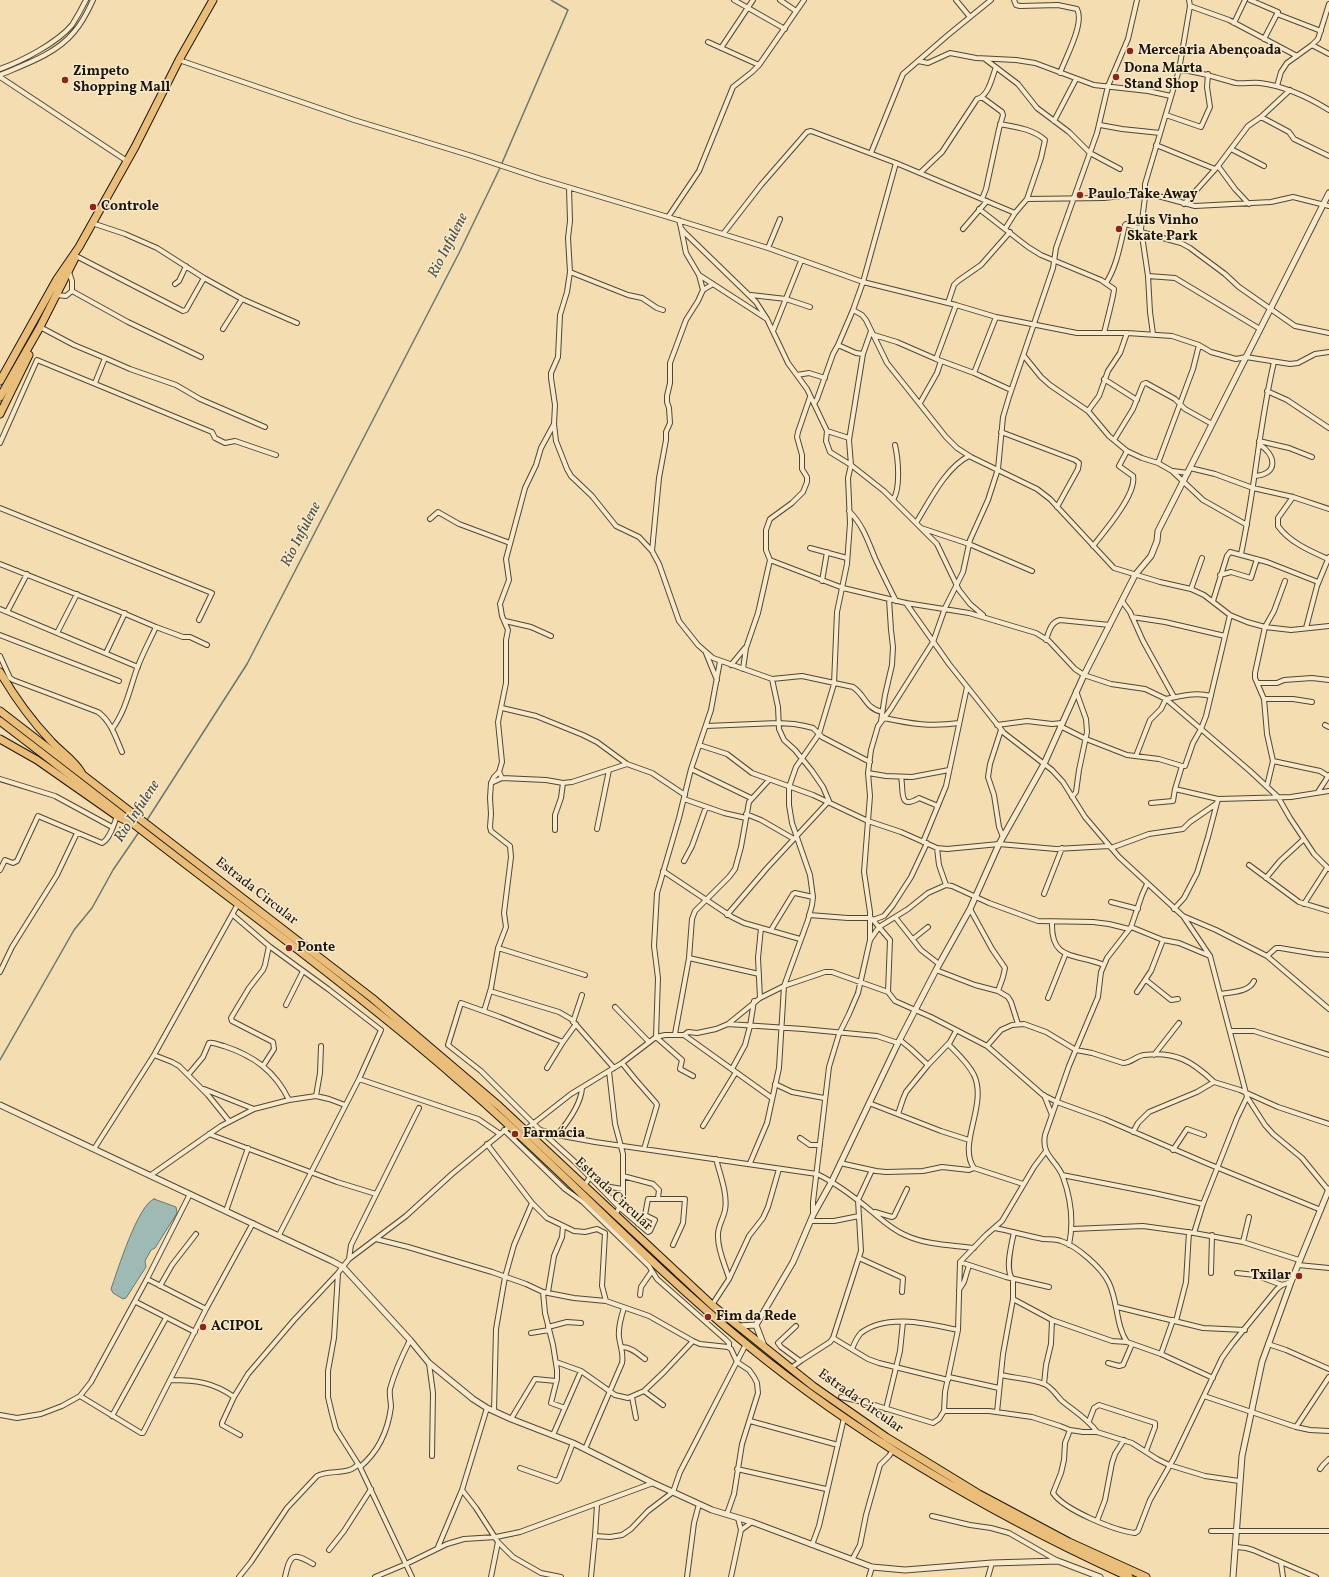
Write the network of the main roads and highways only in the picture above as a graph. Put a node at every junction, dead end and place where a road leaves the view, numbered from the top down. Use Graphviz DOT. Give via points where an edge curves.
graph roads {
  1 [pos="211,1"];
  2 [pos="79,247"];
  3 [pos="40,328"];
  4 [pos="0,381"];
  5 [pos="0,397"];
  6 [pos="0,414"];
  7 [pos="0,672"];
  8 [pos="0,711"];
  9 [pos="0,721"];
  10 [pos="0,739"];
  11 [pos="81,772"];
  12 [pos="134,825"];
  13 [pos="170,847"];
  14 [pos="1129,1577"];
  15 [pos="1146,1577"];
  1 -- 2 [label="main road"];
  2 -- 3 [label="main road"];
  2 -- 4 [label="main road" via="57,279"];
  3 -- 5 [label="main road"];
  3 -- 6 [label="main road"];
  7 -- 11 [label="main road" via="14,697 32,720"];
  8 -- 11 [label="main road, Estrada Circular"];
  9 -- 12 [label="main road"];
  10 -- 12 [label="main road" via="37,760"];
  11 -- 13 [label="main road, Estrada Circular"];
  12 -- 13 [label="main road, Estrada Circular"];
  13 -- 14 [label="main road, Estrada Circular" via="238,904 380,1014 484,1102 504,1130 550,1168 610,1225 746,1344 810,1394 893,1450 975,1500"];
  13 -- 15 [label="main road, Estrada Circular" via="372,998 443,1057 712,1305 813,1386 886,1437 979,1494 1069,1542"];
}
